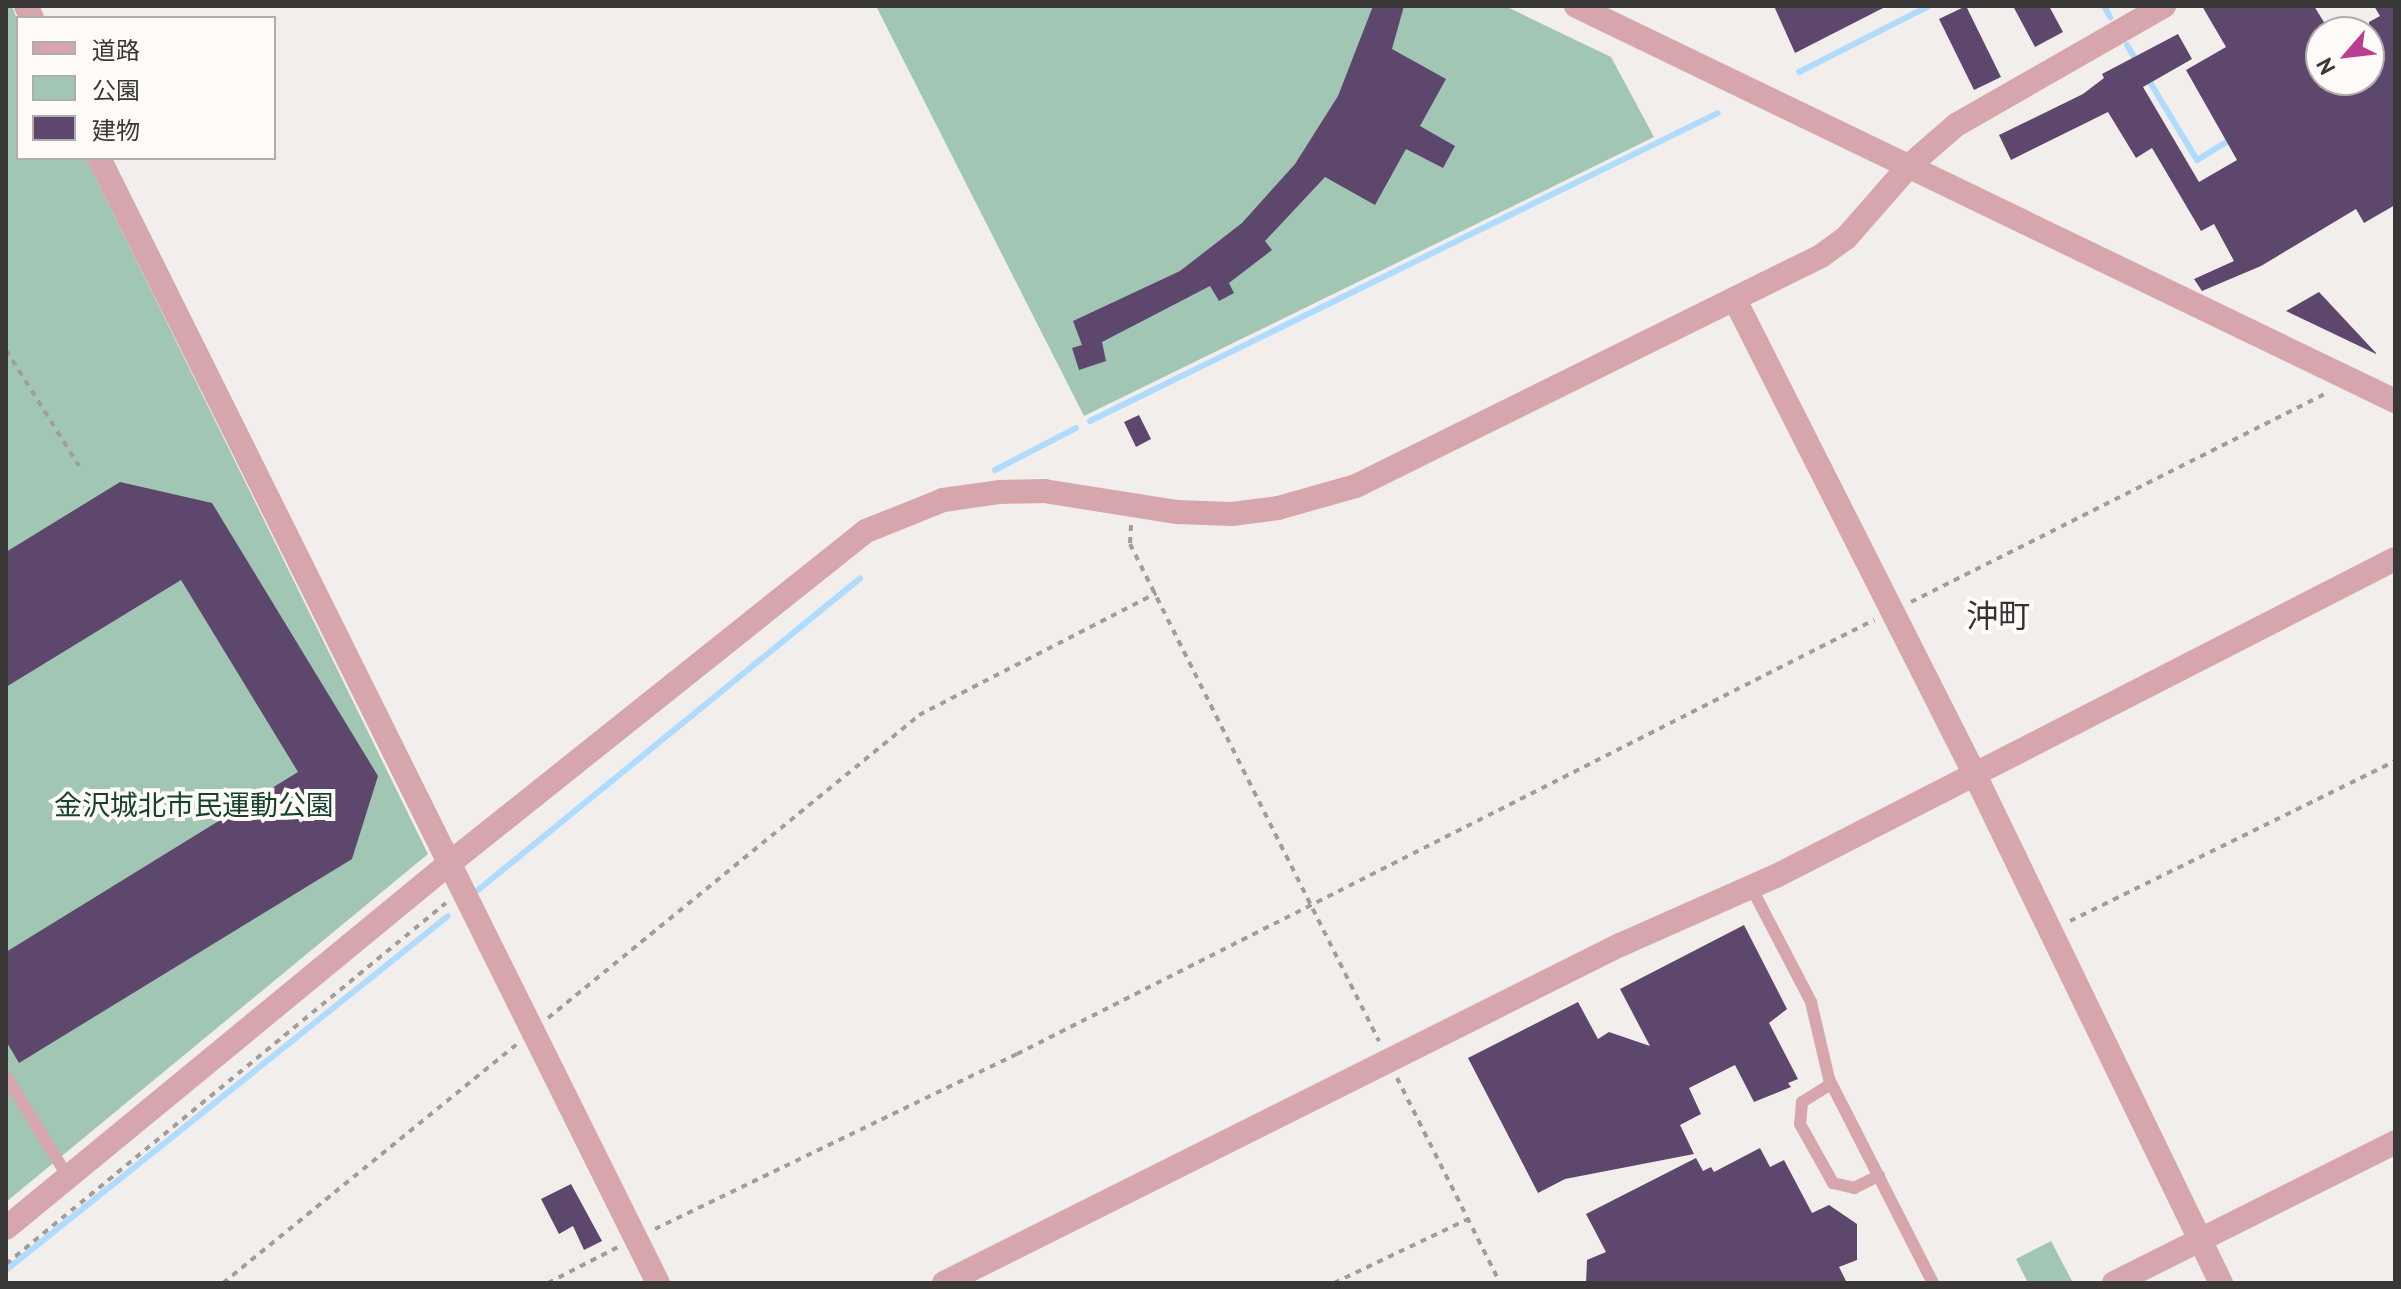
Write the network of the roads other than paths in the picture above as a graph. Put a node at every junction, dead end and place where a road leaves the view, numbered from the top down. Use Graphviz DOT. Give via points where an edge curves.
graph roads {
  1 [pos="1576,6"];
  2 [pos="2164,6"];
  3 [pos="100,160"];
  4 [pos="1910,165"];
  5 [pos="1735,300"];
  6 [pos="2395,401"];
  7 [pos="2395,559"];
  8 [pos="1974,773"];
  9 [pos="451,862"];
  10 [pos="1751,887"];
  11 [pos="6,1076"];
  12 [pos="1831,1084"];
  13 [pos="2395,1142"];
  14 [pos="1879,1176"];
  15 [pos="68,1177"];
  16 [pos="6,1228"];
  17 [pos="2203,1239"];
  18 [pos="658,1283"];
  19 [pos="944,1283"];
  20 [pos="1933,1283"];
  21 [pos="2114,1283"];
  22 [pos="2221,1283"];
  1 -- 4 [label="street"];
  2 -- 4 [label="street" via="1956,125"];
  3 -- 9 [label="street"];
  4 -- 5 [label="street" via="1846,238 1802,268"];
  4 -- 6 [label="street"];
  5 -- 8 [label="street"];
  5 -- 9 [label="street" via="1356,486 1278,508 1232,514 1132,506 1044,491 1000,492 943,500 866,531"];
  7 -- 8 [label="street"];
  8 -- 10 [label="street"];
  8 -- 17 [label="street"];
  9 -- 15 [label="street"];
  9 -- 18 [label="street"];
  10 -- 12 [label="lane" via="1811,1002"];
  10 -- 19 [label="street" via="1620,945"];
  11 -- 15 [label="lane"];
  12 -- 14 [label="lane"];
  12 -- 14 [label="lane" via="1802,1102 1800,1124 1833,1183 1847,1189"];
  13 -- 17 [label="street"];
  14 -- 20 [label="lane"];
  15 -- 16 [label="street"];
  17 -- 21 [label="street"];
  17 -- 22 [label="street"];
}
